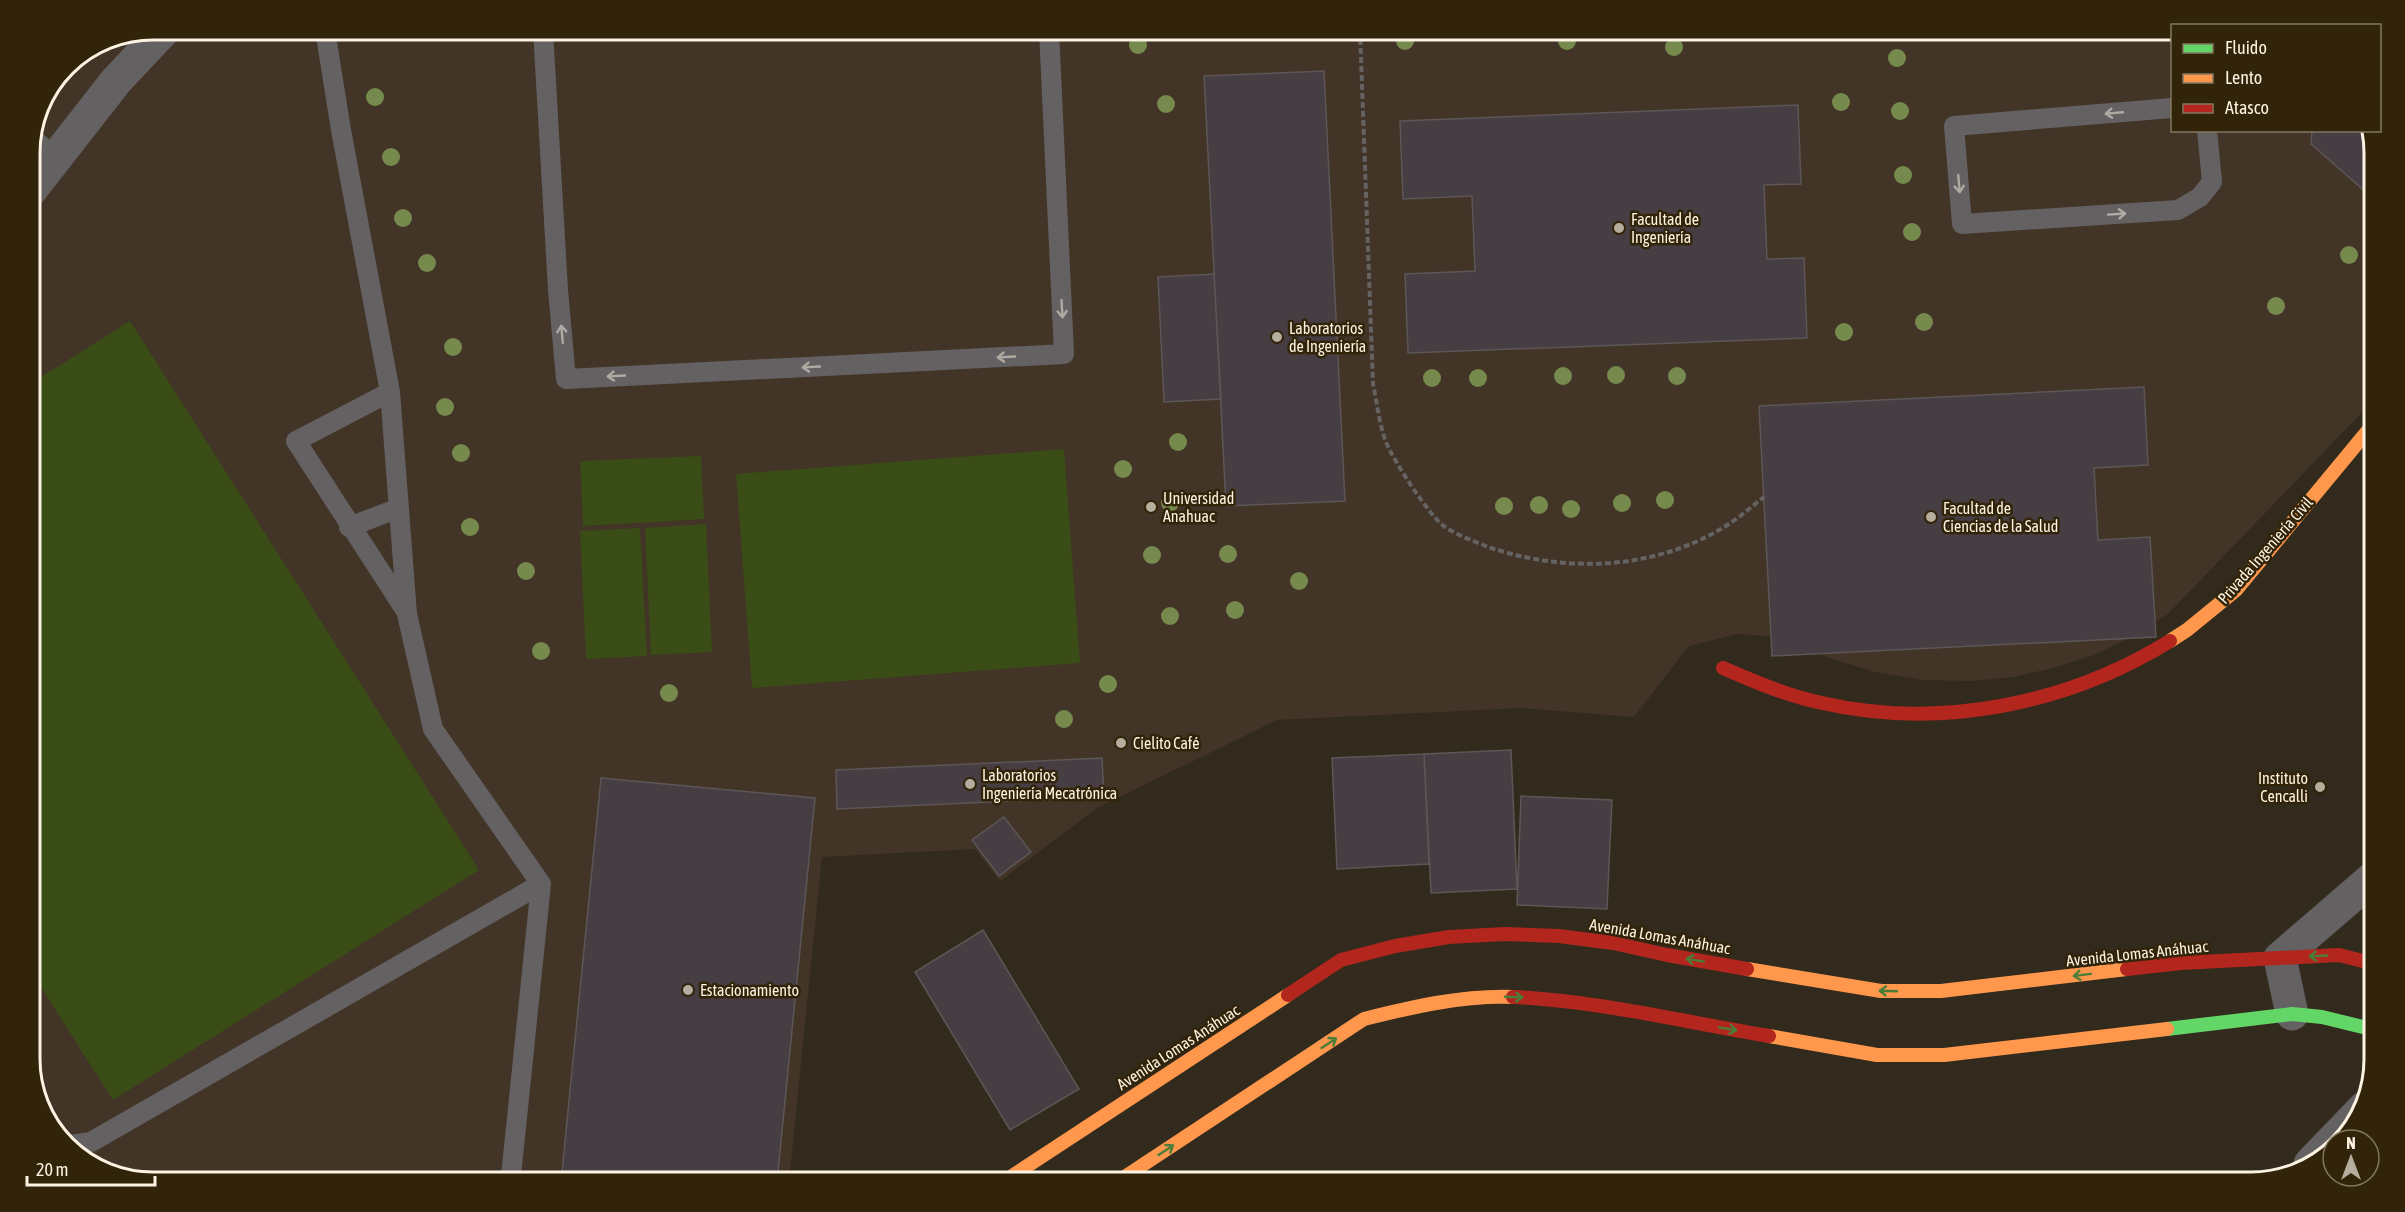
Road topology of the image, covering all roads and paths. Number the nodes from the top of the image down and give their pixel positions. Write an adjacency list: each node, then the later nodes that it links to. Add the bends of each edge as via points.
1 (154, 40): 8 (street)
2 (327, 40): 9 (lane)
3 (544, 40): 4 (lane, one-way to 3, via 1064,354 566,379)
4 (1049, 40)
5 (1360, 40): 11 (path, via 1373,384 1385,442 1413,489 1444,526 1512,555 1548,562 1621,562 1691,543 1725,527)
6 (2171, 108): 7 (lane, one-way to 7, via 1954,126 1962,224 2178,210 2200,197 2212,182)
7 (2207, 132)
8 (44, 148)
9 (390, 392): 12 (lane); 13 (lane, via 296,441)
10 (2364, 435): 15 (main road, Privada Ingeniería Civil, via 2231,595 2188,630 2090,682 2038,699 1984,710 1899,713 1824,704 1772,689)
11 (1764, 497)
12 (399, 508): 13 (lane); 14 (lane)
13 (349, 526): 14 (lane)
14 (407, 614): 16 (lane, via 433,729)
15 (1723, 668)
16 (541, 884): 22 (lane, via 91,1142); 23 (lane)
17 (2364, 885): 18 (street)
18 (2280, 958): 19 (main road, Avenida Lomas Anáhuac, one-way to 18, via 2339,955); 20 (street); 24 (main road, Avenida Lomas Anáhuac, one-way to 24, via 2181,963 1941,991 1881,991 1559,936 1449,937 1341,960)
19 (2364, 961)
20 (2292, 1014): 21 (main road); 25 (main road, one-way to 20, via 1364,1019 1456,1000 1506,997 1604,1005 1876,1055 1944,1055)
21 (2364, 1027)
22 (80, 1144)
23 (511, 1172)
24 (1018, 1172)
25 (1132, 1172)

